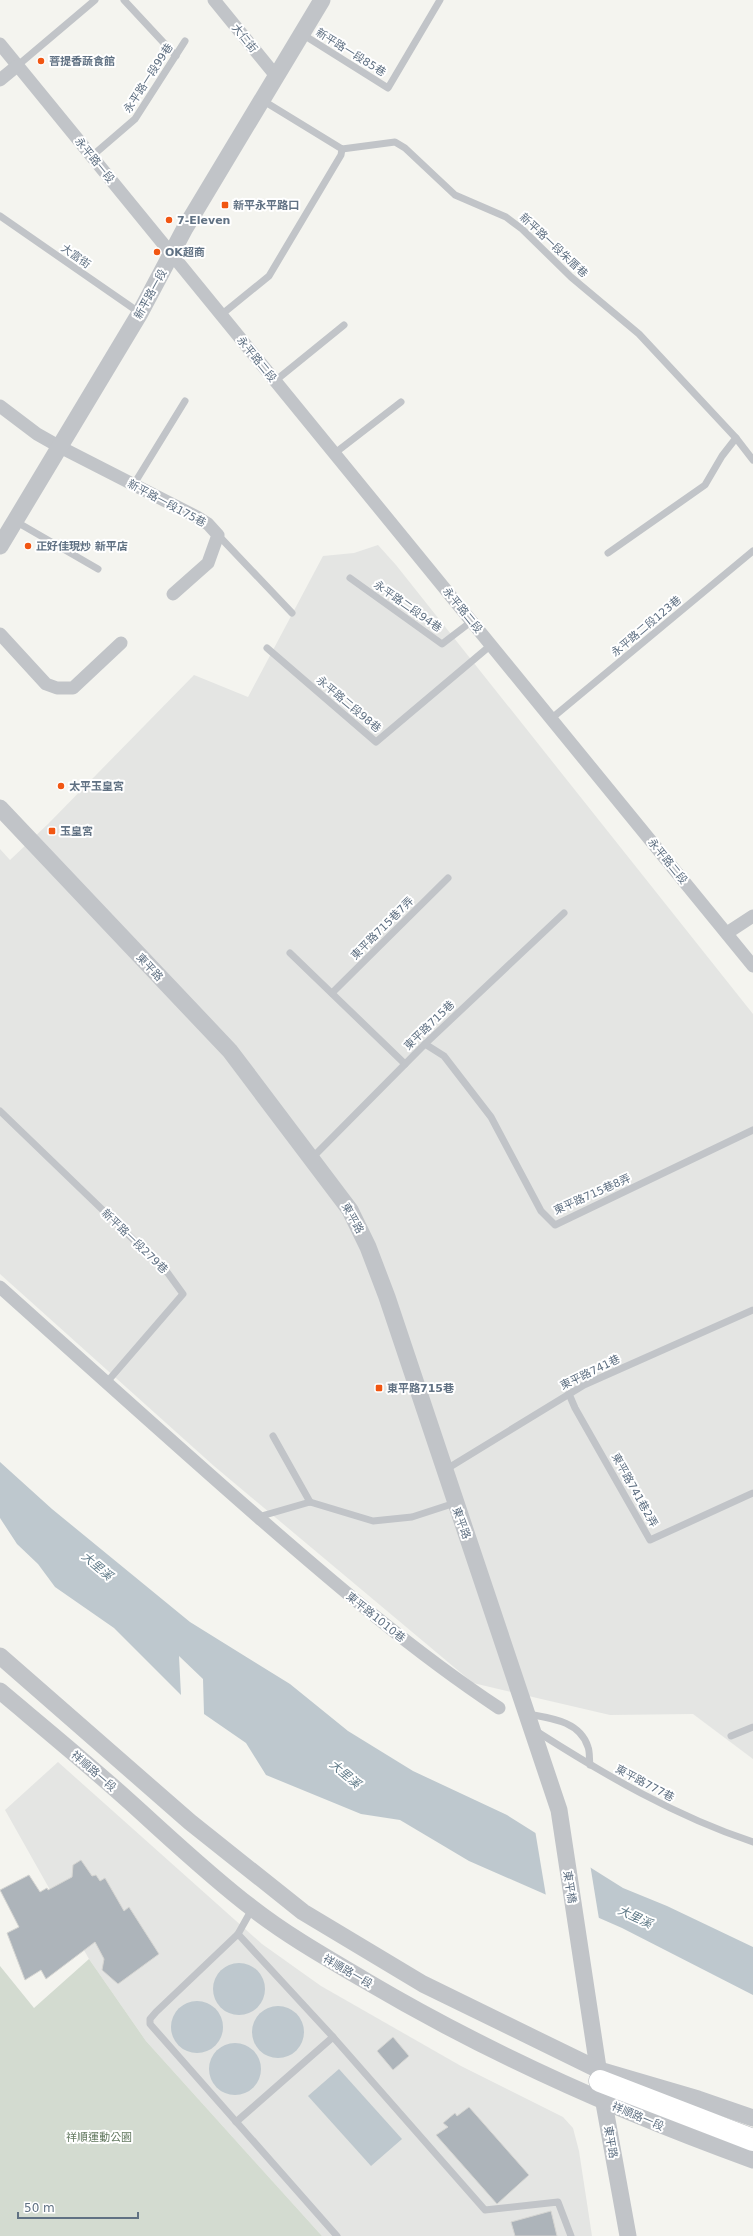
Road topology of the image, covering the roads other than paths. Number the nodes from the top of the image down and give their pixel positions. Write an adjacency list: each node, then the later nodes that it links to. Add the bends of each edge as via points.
1 (95, 0): 10 (lane)
2 (124, 0): 9 (lane)
3 (214, 0): 11 (street, 大仁街)
4 (322, 0): 6 (street, 新平路一段)
5 (440, 0): 6 (lane, 新平路一段85巷, via 388,88)
6 (302, 34): 11 (street, 新平路一段)
7 (185, 41): 9 (lane, 永平路一段99巷)
8 (0, 44): 10 (street, 永平路一段)
9 (176, 56): 15 (lane, 永平路一段99巷, via 136,119)
10 (17, 66): 12 (street); 15 (street, 永平路一段)
11 (276, 76): 13 (street, 新平路一段)
12 (0, 80)
13 (262, 100): 14 (lane); 17 (street, 新平路一段)
14 (342, 149): 19 (lane, via 341,155 269,276); 25 (lane, 新平路一段朱厝巷, via 395,142 405,148 455,195 506,216 571,277 639,334)
15 (92, 156): 17 (street, 永平路一段)
16 (0, 216): 18 (lane, 大富街)
17 (172, 254): 18 (street, 新平路一段); 19 (street, 永平路二段)
18 (140, 313): 26 (street, 新平路一段)
19 (221, 315): 21 (street, 永平路二段)
20 (344, 325): 21 (lane)
21 (275, 381): 27 (street, 永平路二段)
22 (185, 401): 29 (lane)
23 (401, 402): 27 (lane)
24 (0, 406): 26 (street, 新平路一段175巷, via 37,434)
25 (736, 438): 28 (lane, 新平路一段朱厝巷); 34 (lane, via 705,485)
26 (60, 447): 29 (street, 新平路一段175巷); 30 (street, 新平路一段)
27 (335, 453): 39 (street, 永平路二段)
28 (753, 460)
29 (134, 484): 31 (street, 新平路一段175巷, via 197,517)
30 (15, 521): 32 (street, 新平路一段); 35 (lane)
31 (218, 535): 37 (street, via 208,563); 38 (lane, 新平路一段175巷)
32 (0, 546)
33 (753, 551): 44 (lane, 永平路二段123巷)
34 (608, 553)
35 (98, 569)
36 (350, 578): 39 (lane, 永平路二段94巷, via 442,644)
37 (173, 594)
38 (292, 613)
39 (472, 621): 42 (street, 永平路二段)
40 (0, 634): 41 (street, via 46,684 57,688 73,688)
41 (121, 643)
42 (491, 645): 43 (lane, 永平路二段98巷, via 376,742); 44 (street, 永平路二段)
43 (267, 648)
44 (552, 718): 49 (street, 永平路二段)
45 (0, 808): 57 (street, 東平路, via 230,1051)
46 (448, 878): 52 (lane, 東平路715巷7弄)
47 (564, 913): 53 (lane, 東平路715巷)
48 (753, 916): 49 (street)
49 (727, 933): 51 (street, 永平路二段)
50 (290, 953): 52 (lane)
51 (753, 966)
52 (332, 993): 54 (lane)
53 (425, 1044): 54 (lane, 東平路715巷); 56 (lane, 東平路715巷8弄, via 444,1056 491,1117 541,1211 555,1225)
54 (404, 1064): 57 (lane, 東平路715巷)
55 (0, 1111): 60 (lane, 新平路一段279巷, via 167,1272 183,1294)
56 (753, 1130)
57 (312, 1158): 63 (street, 東平路, via 350,1210 368,1247)
58 (0, 1287): 60 (street)
59 (753, 1310): 61 (lane, 東平路741巷)
60 (107, 1382): 67 (street, 東平路1010巷)
61 (569, 1394): 63 (lane, 東平路741巷); 64 (lane, 東平路741巷2弄, via 650,1540)
62 (273, 1436): 65 (lane)
63 (445, 1470): 66 (street, 東平路)
64 (753, 1493)
65 (310, 1502): 66 (lane, via 373,1521 412,1517); 67 (lane)
66 (455, 1503): 71 (street, 東平路)
67 (258, 1517): 70 (street, 東平路1010巷, via 386,1627)
68 (0, 1656): 80 (street, 祥順路一段, via 190,1822 303,1912 423,1984)
69 (0, 1691): 76 (street, 祥順路一段)
70 (499, 1708)
71 (530, 1722): 74 (lane, 東平路777巷); 74 (lane, via 557,1719 569,1724 588,1746); 79 (street, 東平橋, via 559,1810)
72 (753, 1727): 73 (lane)
73 (731, 1736)
74 (590, 1765): 75 (lane, 東平路777巷, via 660,1804 703,1824)
75 (753, 1842)
76 (252, 1908): 77 (lane); 80 (street, 祥順路一段, via 320,1954 416,2010)
77 (238, 1934): 78 (lane); 82 (lane, via 150,2019 150,2024)
78 (333, 2037): 82 (lane); 86 (lane, via 485,2210 558,2202)
79 (595, 2048): 80 (street, 東平路)
80 (601, 2084): 81 (street, 祥順路一段, via 698,2099); 83 (highway); 84 (street, 祥順路一段, via 683,2135); 87 (street, 東平路)
81 (753, 2118)
82 (236, 2122): 85 (lane)
83 (753, 2140)
84 (753, 2160)
85 (337, 2236)
86 (571, 2236)
87 (628, 2236)

